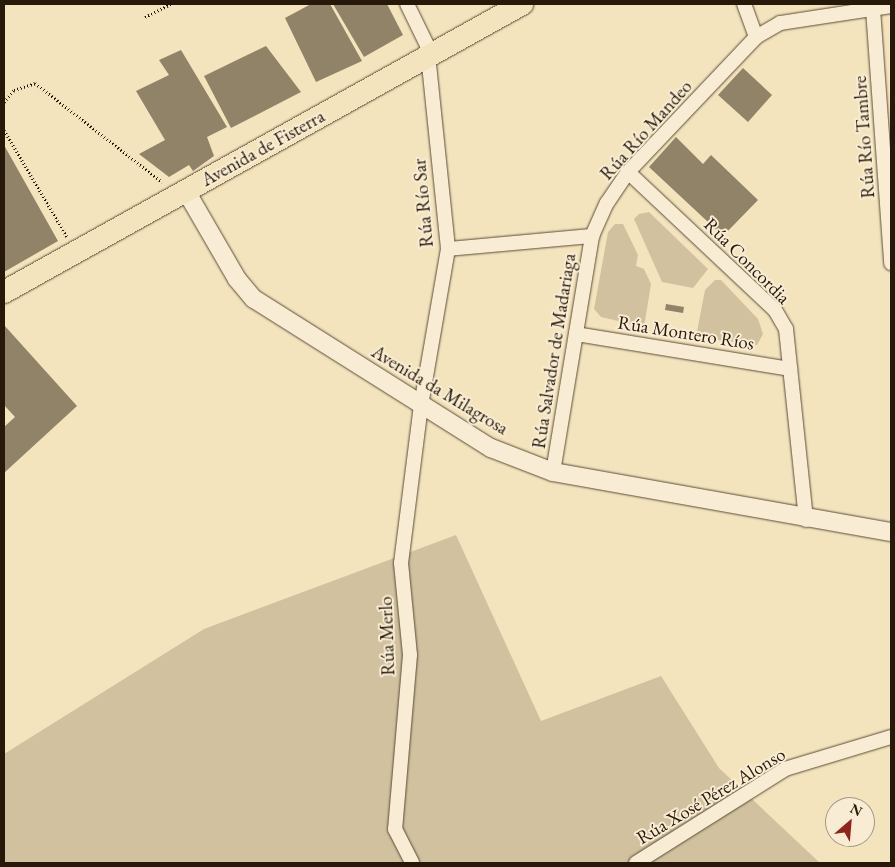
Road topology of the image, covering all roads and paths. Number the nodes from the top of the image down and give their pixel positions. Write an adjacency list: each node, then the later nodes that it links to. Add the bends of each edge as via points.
1 (171, 4): 7 (path)
2 (407, 4): 9 (street, Rúa Río Sar, via 425,36)
3 (522, 4): 9 (main road, Avenida de Fisterra)
4 (744, 4): 8 (street)
5 (891, 6): 6 (street, Rúa Río Mandeo)
6 (873, 9): 8 (street, Rúa Río Mandeo, via 780,23); 14 (street, Rúa Río Tambre)
7 (145, 17)
8 (756, 38): 12 (street, Rúa Río Mandeo)
9 (428, 56): 13 (main road, Avenida de Fisterra); 16 (street, Rúa Río Sar)
10 (4, 102): 13 (path, via 14,90 35,83 164,184)
11 (4, 130): 17 (path)
12 (628, 172): 15 (street, Rúa Río Mandeo, via 606,203); 21 (street, Rúa Concordia, via 775,310 786,329)
13 (186, 191): 17 (main road, Avenida de Fisterra); 22 (street, Avenida da Milagrosa, via 236,279 254,299)
14 (889, 195): 18 (street, Rúa Río Tambre)
15 (592, 236): 16 (street); 20 (street, Rúa Salvador de Madariaga)
16 (448, 249): 22 (street, Rúa Río Sar)
17 (76, 252): 19 (main road, Avenida de Fisterra)
18 (891, 263)
19 (4, 292)
20 (576, 334): 21 (street, Rúa Montero Ríos); 23 (street, Rúa Salvador de Madariaga)
21 (790, 370): 24 (street, Rúa Concordia)
22 (421, 404): 23 (street, Avenida da Milagrosa, via 491,448); 27 (street, Rúa Merlo, via 402,563 410,655 395,829)
23 (553, 472): 24 (street, Avenida da Milagrosa)
24 (806, 520): 25 (street, Avenida da Milagrosa)
25 (891, 532)
26 (891, 737): 28 (street, Rúa Xosé Pérez Alonso, via 785,769)
27 (412, 863)
28 (636, 863)

